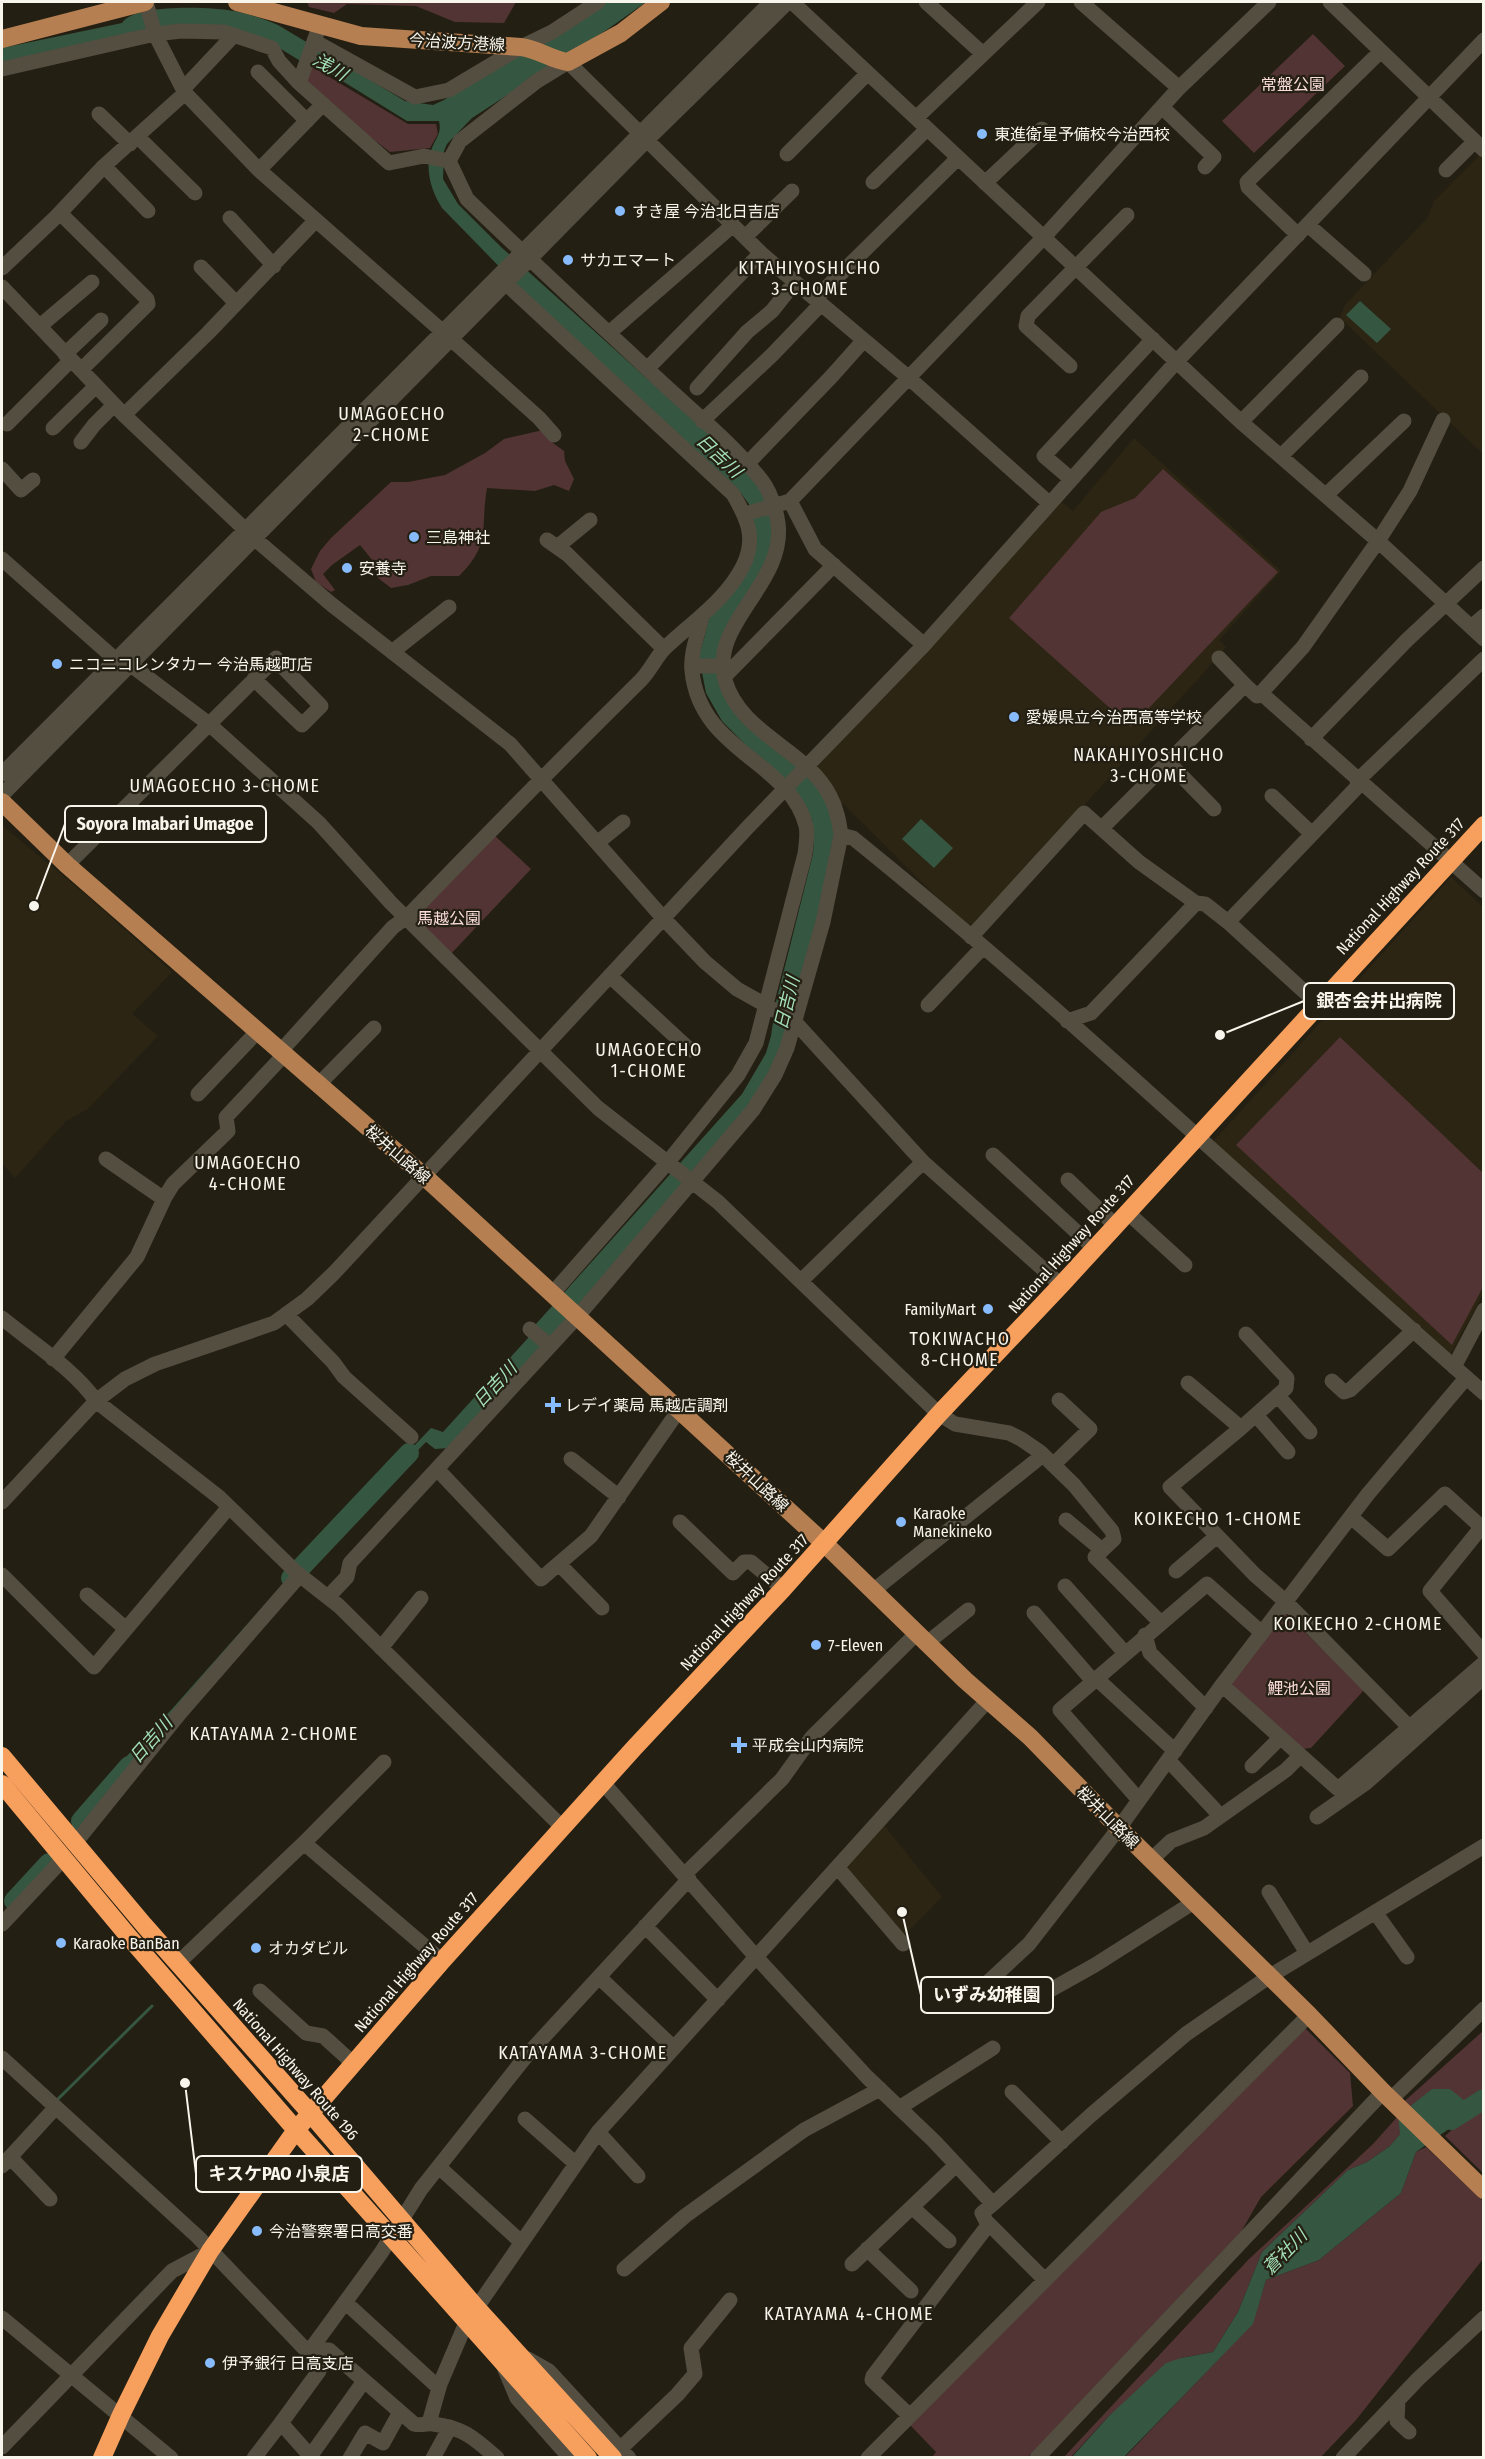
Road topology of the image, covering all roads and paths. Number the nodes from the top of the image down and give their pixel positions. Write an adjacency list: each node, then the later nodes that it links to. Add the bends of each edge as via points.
1 (237, 2): 12 (main road, 今治波方港線)
2 (598, 2): 17 (street)
3 (661, 2): 20 (main road, via 621,33)
4 (771, 2): 34 (street)
5 (790, 2): 23 (street); 34 (street)
6 (926, 2): 19 (street)
7 (1038, 2): 19 (street)
8 (1081, 2): 25 (street)
9 (1269, 2): 25 (street)
10 (1330, 2): 18 (street)
11 (147, 5): 13 (street); 15 (main road)
12 (317, 33): 17 (main road, 今治波方港線); 17 (street, via 415,97 448,90); 24 (street)
13 (155, 34): 14 (street); 21 (street); 26 (street)
14 (234, 35): 24 (street, via 272,48); 26 (street)
15 (2, 39)
16 (1484, 40): 27 (street)
17 (526, 47): 20 (main road, 今治波方港線)
18 (1381, 51): 27 (street); 54 (street, via 1247,182 1248,187)
19 (983, 54): 32 (street)
20 (564, 61): 34 (street); 39 (street, via 460,141)
21 (2, 69)
22 (258, 72): 31 (street)
23 (868, 73): 32 (street); 37 (street)
24 (299, 83): 28 (street)
25 (1179, 88): 29 (street)
26 (184, 91): 35 (street); 42 (street)
27 (1430, 98): 36 (street); 54 (street)
28 (323, 104): 31 (street); 39 (street, via 389,163 424,156)
29 (1162, 107): 41 (street, via 1214,157); 56 (street)
30 (99, 114): 35 (street)
31 (307, 121): 42 (street)
32 (922, 123): 38 (street); 44 (street)
33 (1042, 129): 45 (street)
34 (644, 136): 53 (street); 58 (street)
35 (134, 141): 40 (street); 47 (street)
36 (1479, 145): 43 (street)
37 (787, 154)
38 (958, 158): 45 (street); 68 (street)
39 (449, 161): 58 (street, via 463,193)
40 (104, 166): 48 (street); 49 (street)
41 (1205, 168)
42 (259, 170): 52 (street)
43 (1446, 170)
44 (873, 182)
45 (985, 183): 56 (street)
46 (792, 191): 55 (street)
47 (195, 193)
48 (148, 211)
49 (60, 213): 62 (street); 77 (street, via 148,304)
50 (1127, 214): 61 (street)
51 (230, 218): 59 (street)
52 (316, 220): 59 (street); 74 (street)
53 (733, 225): 55 (street); 73 (street)
54 (1303, 230): 63 (street); 78 (street)
55 (745, 237): 57 (street)
56 (1044, 237): 61 (street); 82 (street)
57 (761, 253): 66 (street); 80 (street)
58 (525, 256): 64 (street); 73 (street)
59 (274, 266): 69 (street)
60 (201, 267): 69 (street)
61 (1076, 267): 75 (street); 79 (street, via 1028,316 1026,326)
62 (2, 268)
63 (1365, 274)
64 (502, 280): 74 (street); 103 (street, via 732,494)
65 (92, 282): 72 (street)
66 (795, 282): 68 (street); 84 (street)
67 (2, 287): 72 (street)
68 (818, 301): 76 (street); 87 (street, via 772,355)
69 (236, 303): 85 (street)
70 (101, 320): 77 (street)
71 (1337, 325): 89 (street)
72 (40, 326): 77 (street)
73 (609, 333): 80 (street)
74 (447, 336): 92 (street); 105 (street)
75 (1153, 339): 78 (street); 97 (street, via 1044,456)
76 (864, 340): 82 (street); 95 (street)
77 (72, 361): 83 (street); 90 (street)
78 (1177, 361): 89 (street); 97 (street)
79 (1070, 366)
80 (647, 369): 87 (street)
81 (1361, 377): 94 (street)
82 (909, 378): 100 (street); 101 (street)
83 (96, 386): 85 (street); 91 (street)
84 (697, 388)
85 (119, 410): 93 (street, via 94,425); 105 (street)
86 (1443, 420): 106 (street, via 1410,491)
87 (702, 421): 95 (street)
88 (1404, 421): 99 (street)
89 (1241, 422): 94 (street)
90 (8, 424)
91 (53, 428)
92 (554, 435)
93 (81, 442)
94 (1281, 456): 99 (street)
95 (747, 464): 102 (street, via 765,485)
96 (2, 469): 98 (street, via 21,490)
97 (1071, 479): 101 (street)
98 (33, 480)
99 (1326, 495): 106 (street)
100 (790, 501): 102 (street); 108 (street, via 815,549)
101 (1049, 504): 116 (street)
102 (773, 505): 103 (street); 123 (street, via 778,545 772,565 728,638)
103 (745, 514): 113 (street, via 752,541 743,566)
104 (590, 520): 117 (street, via 552,544)
105 (249, 534): 118 (street); 121 (street)
106 (1378, 541): 110 (street); 126 (street, via 1303,647)
107 (2, 560): 121 (street)
108 (834, 565): 116 (street); 123 (street)
109 (1484, 568): 110 (street)
110 (1448, 604): 114 (street); 128 (street, via 1407,640)
111 (449, 607): 118 (street)
112 (1484, 616): 114 (street)
113 (702, 617): 117 (street); 122 (street)
114 (1472, 627): 115 (street)
115 (1484, 639)
116 (924, 645): 130 (street)
117 (664, 649): 132 (street, via 642,679)
118 (392, 652): 132 (street, via 510,744)
119 (1219, 658): 125 (street)
120 (1484, 658): 133 (street)
121 (121, 660): 127 (street); 131 (street); 135 (street)
122 (692, 666): 123 (street); 134 (street, via 697,696 708,718 724,737)
123 (722, 669): 130 (street, via 732,697 743,712)
124 (255, 679): 124 (street, via 276,658 321,706 302,724); 127 (street)
125 (1245, 686): 126 (street, via 1257,696); 129 (street)
126 (1261, 693): 128 (street)
127 (209, 724): 146 (street); 149 (street, via 319,823)
128 (1311, 739): 133 (street)
129 (1168, 762): 138 (street); 141 (street)
130 (805, 767): 134 (street); 143 (street, via 830,795)
131 (2, 774)
132 (541, 778): 144 (street); 149 (street)
133 (1359, 782): 142 (street); 145 (street)
134 (786, 789): 150 (street); 156 (street, via 801,811 807,829 805,854)
135 (2, 795)
136 (1272, 796): 142 (street)
137 (2, 802): 146 (main road, 桜井山路線)
138 (1214, 809)
139 (623, 822): 144 (street)
140 (1484, 825): 145 (highway, National Highway Route 317)
141 (1102, 828): 148 (street, via 1138,862); 152 (street, via 1084,813)
142 (1312, 834): 151 (street)
143 (841, 835): 152 (street, via 853,838); 158 (street, via 823,922)
144 (597, 843): 150 (street)
145 (1449, 862): 147 (street); 154 (highway, National Highway Route 317)
146 (67, 865): 160 (main road, 桜井山路線)
147 (1484, 891)
148 (1196, 903): 151 (street, via 1205,904); 157 (street, via 1090,1013)
149 (407, 917): 162 (street); 163 (street, via 364,958)
150 (664, 919): 153 (street); 156 (street, via 705,962)
151 (1228, 922): 154 (street)
152 (977, 942): 155 (street); 157 (street)
153 (611, 977): 161 (street); 162 (street)
154 (1318, 1004): 166 (highway, National Highway Route 317)
155 (928, 1005)
156 (765, 1006): 158 (street); 169 (street, via 756,1043 738,1075)
157 (1067, 1020): 166 (street)
158 (793, 1021): 170 (street); 172 (street, via 775,1075 753,1110)
159 (374, 1028): 164 (street)
160 (257, 1032): 163 (main road, 桜井山路線); 165 (street)
161 (690, 1050)
162 (542, 1052): 169 (street, via 598,1108); 171 (street)
163 (282, 1054): 164 (main road, 桜井山路線); 174 (street, via 226,1117 228,1131)
164 (318, 1085): 171 (main road, 桜井山路線)
165 (198, 1094)
166 (1197, 1134): 175 (highway, National Highway Route 317); 186 (street)
167 (993, 1155): 176 (street)
168 (105, 1159): 174 (street)
169 (668, 1162): 172 (street); 180 (street)
170 (923, 1162): 178 (street); 179 (street)
171 (425, 1177): 180 (main road, 桜井山路線); 182 (street, via 334,1273)
172 (692, 1180): 178 (street); 183 (street)
173 (1068, 1180): 175 (street)
174 (164, 1199): 189 (street, via 137,1257)
175 (1121, 1219): 176 (highway, National Highway Route 317); 177 (street)
176 (1094, 1248): 179 (highway, National Highway Route 317)
177 (1185, 1265)
178 (802, 1280): 199 (street)
179 (1061, 1285): 199 (highway, National Highway Route 317)
180 (552, 1294): 183 (main road, 桜井山路線)
181 (1484, 1310): 190 (street)
182 (286, 1314): 197 (street, via 274,1323 155,1364 125,1379); 203 (street, via 344,1377)
183 (577, 1316): 188 (street); 198 (main road, 桜井山路線)
184 (2, 1318): 189 (street)
185 (530, 1329): 188 (street)
186 (1414, 1330): 190 (street); 192 (street, via 1350,1390 1344,1392)
187 (1246, 1334): 195 (street, via 1287,1378 1286,1388)
188 (550, 1346): 207 (street)
189 (53, 1359): 197 (street)
190 (1454, 1367): 191 (street)
191 (1466, 1378): 194 (street); 211 (street)
192 (1332, 1381)
193 (1188, 1383): 201 (street)
194 (1484, 1393)
195 (1278, 1396): 200 (street); 202 (street)
196 (1059, 1400): 206 (street, via 1090,1429)
197 (96, 1401): 209 (street); 210 (street)
198 (679, 1410): 208 (street); 215 (main road, 桜井山路線)
199 (939, 1414): 206 (street, via 955,1424 1009,1433); 215 (highway, National Highway Route 317)
200 (1256, 1415): 201 (street); 204 (street)
201 (1241, 1428): 214 (street, via 1170,1487)
202 (1310, 1431)
203 (411, 1437)
204 (1288, 1452)
205 (571, 1459): 208 (street)
206 (1048, 1460): 216 (street, via 1112,1531 1114,1539); 223 (street)
207 (437, 1468): 217 (street, via 542,1579); 225 (street, via 350,1563 347,1577)
208 (619, 1497): 217 (street, via 591,1536)
209 (2, 1502)
210 (229, 1507): 219 (street); 232 (street)
211 (1351, 1516): 227 (street); 238 (street, via 1388,1549 1445,1494 1478,1524 1480,1529 1430,1591)
212 (1066, 1520): 216 (street)
213 (680, 1522): 222 (street, via 733,1574 744,1562 751,1563)
214 (1217, 1536): 218 (street); 227 (street)
215 (825, 1544): 222 (highway, National Highway Route 317); 223 (main road, 桜井山路線)
216 (1102, 1550): 231 (street, via 1095,1557)
217 (559, 1564): 228 (street)
218 (1176, 1571)
219 (297, 1572): 225 (street); 259 (street)
220 (2, 1575): 232 (street, via 94,1667)
221 (1065, 1587): 237 (street)
222 (783, 1589): 253 (highway, National Highway Route 317)
223 (874, 1590): 235 (main road, 桜井山路線)
224 (87, 1595): 232 (street)
225 (328, 1598): 236 (street)
226 (421, 1598): 236 (street)
227 (1286, 1602): 233 (street); 245 (street)
228 (602, 1608)
229 (968, 1610): 235 (street)
230 (1034, 1613): 241 (street)
231 (1160, 1622): 233 (street, via 1207,1584); 234 (street)
232 (126, 1629)
233 (1262, 1633): 242 (street)
234 (1145, 1635): 237 (street); 244 (street, via 1150,1653)
235 (922, 1638): 243 (main road, 桜井山路線); 265 (street, via 812,1737 782,1779)
236 (381, 1648): 257 (street)
237 (1125, 1653): 241 (street)
238 (1484, 1653)
239 (1484, 1664): 245 (street)
240 (1484, 1677): 245 (street)
241 (1095, 1679): 248 (street); 254 (street, via 1060,1710)
242 (1222, 1685): 244 (street); 246 (street)
243 (988, 1700): 258 (main road, 桜井山路線); 264 (street)
244 (1206, 1708): 248 (street)
245 (1414, 1732): 249 (street, via 1338,1789); 256 (street, via 1367,1782)
246 (1280, 1738): 249 (street); 251 (street)
247 (2, 1756): 259 (highway, National Highway Route 196)
248 (1171, 1756): 254 (street); 255 (street)
249 (1300, 1756): 263 (street, via 1204,1828 1171,1841)
250 (384, 1762): 260 (street)
251 (1252, 1766)
252 (2, 1784): 262 (highway)
253 (604, 1784): 257 (highway, National Highway Route 317); 265 (street)
254 (1139, 1800): 258 (street)
255 (1215, 1810)
256 (1317, 1817)
257 (562, 1827): 275 (highway, National Highway Route 317)
258 (1119, 1828): 263 (main road, 桜井山路線); 279 (street, via 1029,1944)
259 (75, 1843): 276 (highway, National Highway Route 196)
260 (304, 1843): 275 (street); 276 (street)
261 (1484, 1846): 268 (street)
262 (63, 1859): 269 (street); 296 (highway)
263 (1151, 1860): 267 (main road, 桜井山路線)
264 (838, 1868): 271 (street); 274 (street)
265 (687, 1876): 270 (street); 274 (street)
266 (1269, 1892): 272 (street)
267 (1194, 1902): 277 (main road, 桜井山路線); 281 (street)
268 (1375, 1911): 272 (street); 273 (street)
269 (2, 1924)
270 (645, 1926): 278 (street); 282 (street)
271 (903, 1944)
272 (1307, 1953): 277 (street)
273 (1407, 1957)
274 (757, 1958): 282 (street); 289 (street)
275 (442, 1961): 288 (highway, National Highway Route 317)
276 (177, 1964): 294 (highway, National Highway Route 196)
277 (1270, 1976): 284 (main road, 桜井山路線); 298 (street, via 1186,2034)
278 (599, 1977): 285 (street); 302 (street, via 528,2055)
279 (986, 1984)
280 (260, 1991): 288 (street, via 306,2033 323,2036)
281 (1045, 1993)
282 (718, 2000): 285 (street)
283 (1484, 2009): 291 (street)
284 (1309, 2015): 291 (main road, 桜井山路線); 317 (street)
285 (674, 2048): 297 (street)
286 (993, 2048): 293 (street)
287 (2, 2058): 292 (street)
288 (354, 2064): 294 (highway, National Highway Route 317)
289 (880, 2089): 293 (street); 316 (street, via 804,2130 685,2216)
290 (1012, 2092): 298 (street)
291 (1390, 2100): 304 (main road, 桜井山路線); 352 (street)
292 (56, 2107): 299 (street); 314 (street)
293 (899, 2108): 301 (street)
294 (311, 2115): 296 (highway, National Highway Route 317); 308 (highway, National Highway Route 196)
295 (525, 2119): 300 (street)
296 (296, 2130): 310 (highway); 314 (highway, National Highway Route 317)
297 (598, 2132): 300 (street); 303 (street)
298 (1062, 2142): 306 (street)
299 (6, 2162): 305 (street)
300 (576, 2164): 312 (street)
301 (956, 2164): 306 (street); 307 (street)
302 (439, 2167): 308 (street); 312 (street)
303 (638, 2175)
304 (1484, 2190)
305 (50, 2199)
306 (993, 2204): 309 (street, via 982,2213)
307 (912, 2207): 311 (street); 313 (street)
308 (402, 2219): 310 (street); 321 (highway, National Highway Route 196)
309 (989, 2224): 317 (street); 333 (street, via 873,2376 872,2380)
310 (391, 2235): 320 (street); 324 (highway)
311 (949, 2241)
312 (521, 2242): 321 (street)
313 (867, 2249): 315 (street); 318 (street)
314 (210, 2251): 325 (street, via 304,2348); 327 (street, via 172,2271); 332 (highway, National Highway Route 317, via 160,2336)
315 (852, 2264)
316 (624, 2269)
317 (1045, 2280): 333 (street)
318 (911, 2291)
319 (730, 2300): 340 (street, via 691,2348 695,2374)
320 (345, 2302): 325 (street); 329 (street)
321 (476, 2307): 324 (street); 340 (highway, National Highway Route 196, via 517,2353)
322 (2, 2318): 327 (street)
323 (1484, 2318): 330 (street)
324 (466, 2323): 326 (highway); 329 (street)
325 (311, 2349): 328 (street, via 328,2350); 334 (street, via 319,2371)
326 (504, 2366): 349 (street, via 517,2398); 350 (highway)
327 (72, 2374): 332 (street); 339 (street)
328 (364, 2381): 331 (street); 344 (street)
329 (439, 2388): 335 (street)
330 (1398, 2400): 337 (street, via 1397,2421); 353 (street)
331 (400, 2412): 335 (street, via 414,2424); 338 (street)
332 (121, 2415): 341 (highway, National Highway Route 317); 342 (street)
333 (910, 2416): 351 (street)
334 (281, 2423): 343 (street); 344 (street)
335 (429, 2423): 336 (street)
336 (450, 2427): 347 (street); 348 (street, via 467,2432)
337 (1409, 2432)
338 (383, 2443): 345 (street, via 365,2433); 346 (street)
339 (2, 2447)
340 (621, 2454)
341 (102, 2457)
342 (171, 2457)
343 (254, 2457)
344 (310, 2457)
345 (350, 2457)
346 (375, 2457)
347 (433, 2457)
348 (497, 2457)
349 (570, 2457)
350 (588, 2457)
351 (868, 2457)
352 (1037, 2457)
353 (1343, 2457)

